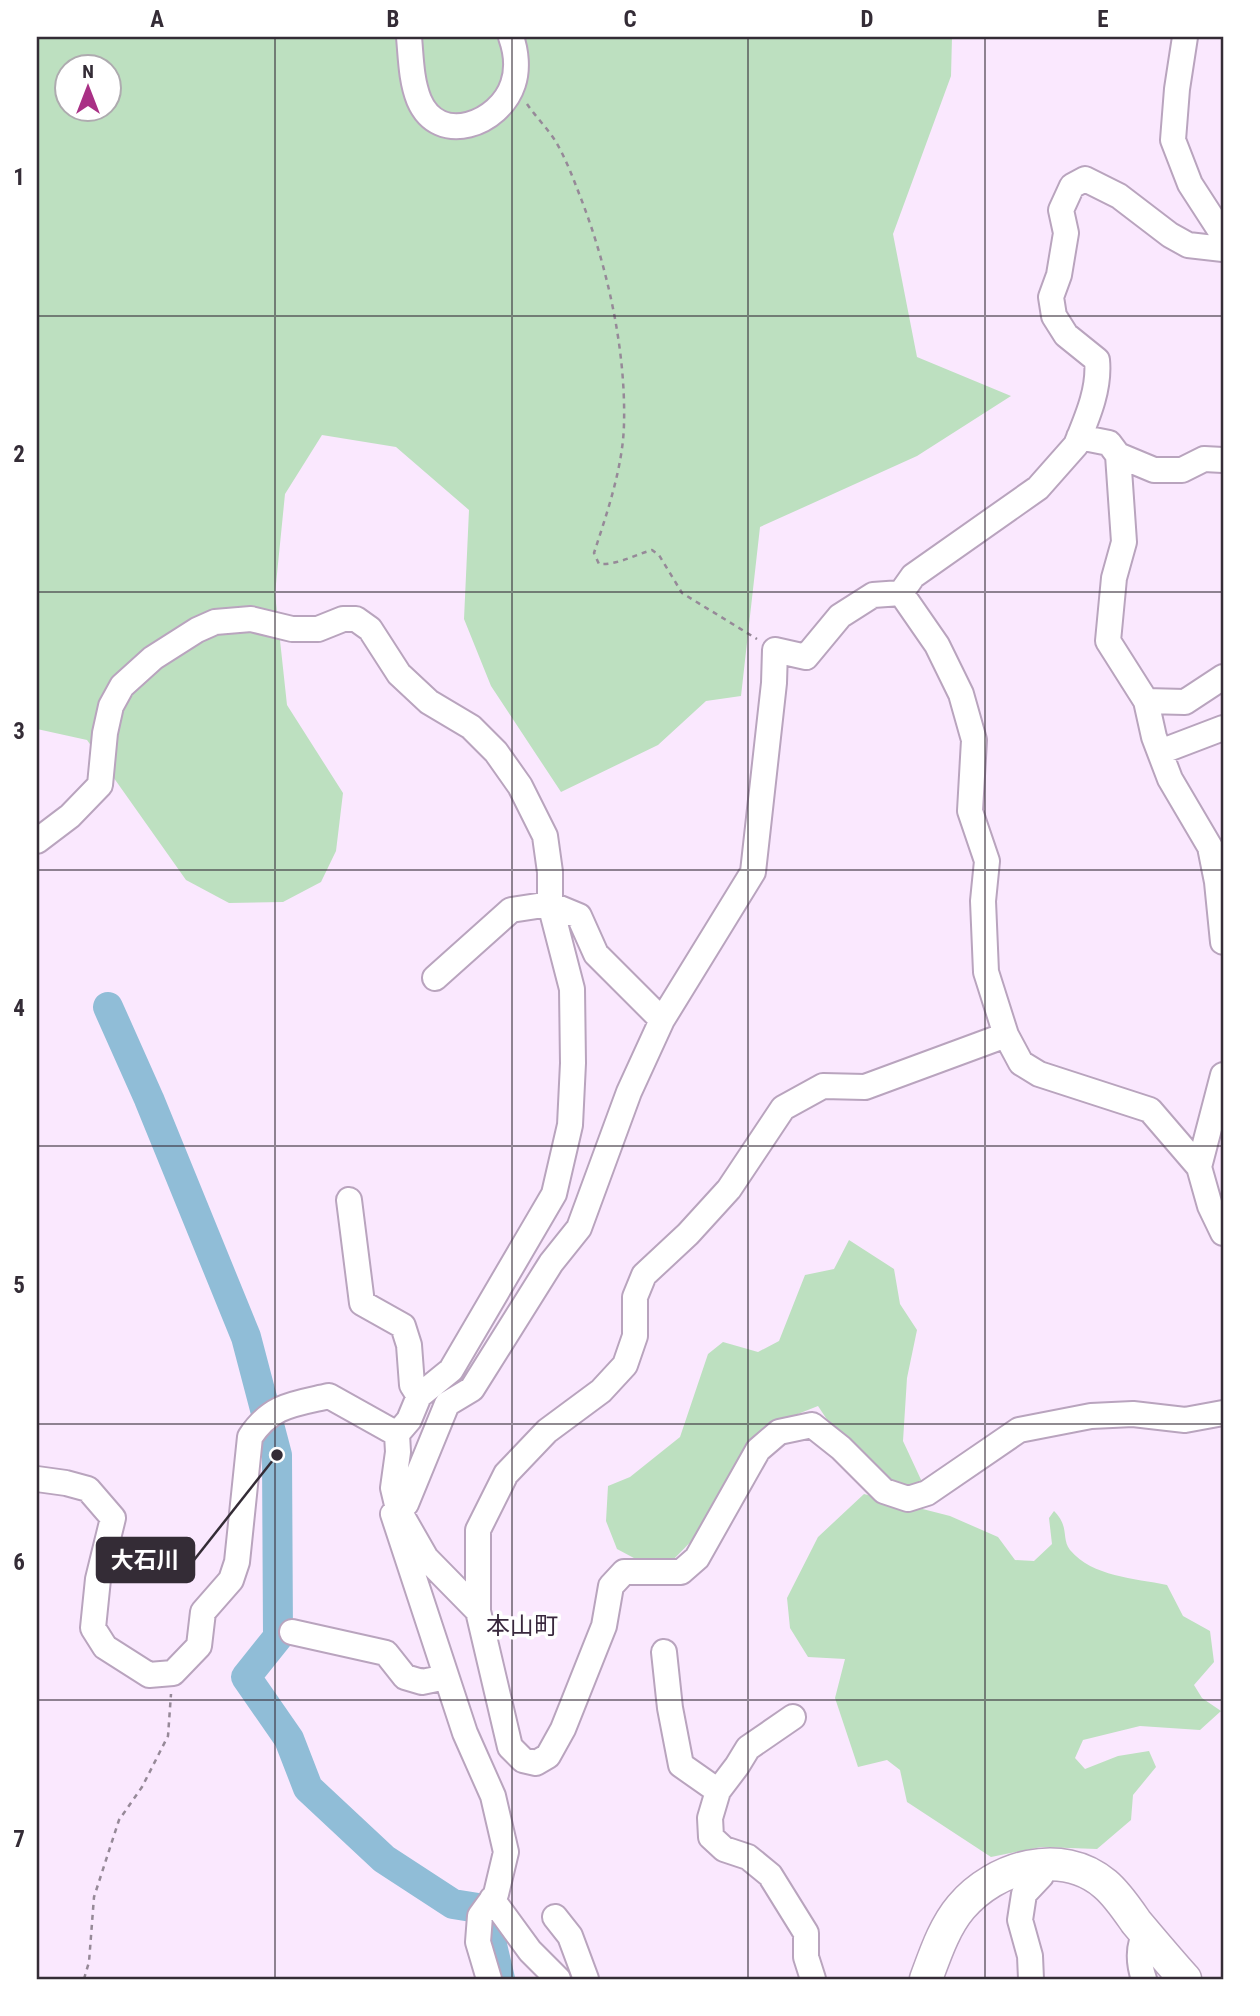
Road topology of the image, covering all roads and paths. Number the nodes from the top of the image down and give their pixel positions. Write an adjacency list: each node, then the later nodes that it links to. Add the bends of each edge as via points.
1 (409, 37): 4 (street, via 412,76 420,102 443,124 466,127 486,118)
2 (511, 37): 4 (street, via 516,60)
3 (1185, 37): 5 (street, via 1172,140 1190,184)
4 (513, 85): 11 (path, via 556,141 570,169 610,291 620,349 624,424 620,461 593,553 598,564 613,565 652,550 682,593)
5 (1223, 235)
6 (1223, 249): 7 (street, via 1188,245 1119,196 1085,179 1072,186 1061,211 1066,233 1051,297 1054,316 1066,335 1097,360 1099,374)
7 (1079, 437): 8 (street, via 1109,443); 10 (street, via 1038,488 913,576)
8 (1118, 455): 9 (street, via 1154,470 1182,470 1203,459); 13 (street, via 1124,542 1114,578 1108,640)
9 (1223, 460)
10 (901, 593): 11 (street, via 873,595 840,616 806,657); 21 (street, via 937,646 961,694 974,740 970,811 987,861 983,901 986,972)
11 (775, 650): 20 (street, via 753,872)
12 (1223, 677): 13 (street, via 1185,702)
13 (1146, 701): 15 (street)
14 (1223, 728): 15 (street)
15 (1160, 752): 18 (street, via 1170,779 1210,847)
16 (37, 841): 17 (street, via 100,785 111,706 122,686 153,658 215,622 251,619 292,629 318,629 356,619 370,629 399,674 429,702 471,727 520,786 545,836)
17 (550, 904): 19 (street, via 511,909); 20 (street, via 579,916 596,954); 26 (street, via 572,989 570,1125 554,1194 451,1370)
18 (1223, 942)
19 (435, 978)
20 (662, 1020): 30 (street, via 629,1092 579,1228 551,1263 472,1389 447,1404 406,1504)
21 (1006, 1035): 23 (street, via 1021,1063 1039,1074 1150,1110); 31 (street, via 865,1087 823,1086 783,1108 729,1189 644,1275 635,1297 635,1336 625,1365 601,1391 547,1431 506,1474 478,1530)
22 (1223, 1075): 23 (street)
23 (1199, 1167): 25 (street)
24 (349, 1200): 26 (street, via 362,1303 403,1326 412,1385)
25 (1223, 1233)
26 (419, 1396): 28 (street, via 410,1420)
27 (1223, 1413): 31 (street, via 1185,1420 1133,1414 1091,1416 1019,1430 927,1493 908,1499 884,1491 812,1425 779,1432 758,1450 697,1558 681,1572 624,1572 611,1586 604,1626 563,1729 548,1756 536,1763 523,1760 510,1747)
28 (397, 1434): 30 (street, via 393,1488); 34 (street, via 329,1396 282,1406 260,1422 250,1437 237,1562 231,1580 203,1612 199,1646)
29 (37, 1479): 34 (street, via 88,1489 113,1518 98,1579 93,1628 105,1647 149,1675)
30 (398, 1509): 31 (street, via 426,1558); 35 (street, via 393,1514)
31 (478, 1611)
32 (292, 1632): 35 (street, via 386,1653 405,1677 422,1682)
33 (664, 1653): 37 (street, via 681,1765)
34 (173, 1674): 42 (path, via 168,1736 142,1787 119,1819 94,1897)
35 (446, 1677): 39 (street, via 493,1796 506,1852)
36 (793, 1717): 37 (street, via 748,1748)
37 (718, 1791): 46 (street, via 710,1818 711,1837 770,1875 806,1933 806,1957)
38 (1046, 1864): 41 (main road, via 1080,1871 1105,1884); 47 (main road, via 1010,1871 988,1882 960,1907); 48 (street, via 1024,1894 1020,1920)
39 (492, 1899): 43 (street, via 480,1916 478,1942); 44 (street, via 530,1951)
40 (555, 1917): 45 (street, via 570,1936)
41 (1146, 1934): 49 (street, via 1140,1942); 50 (main road)
42 (84, 1979)
43 (489, 1979)
44 (558, 1979)
45 (586, 1979)
46 (813, 1979)
47 (926, 1979)
48 (1031, 1979)
49 (1144, 1979)
50 (1185, 1979)

